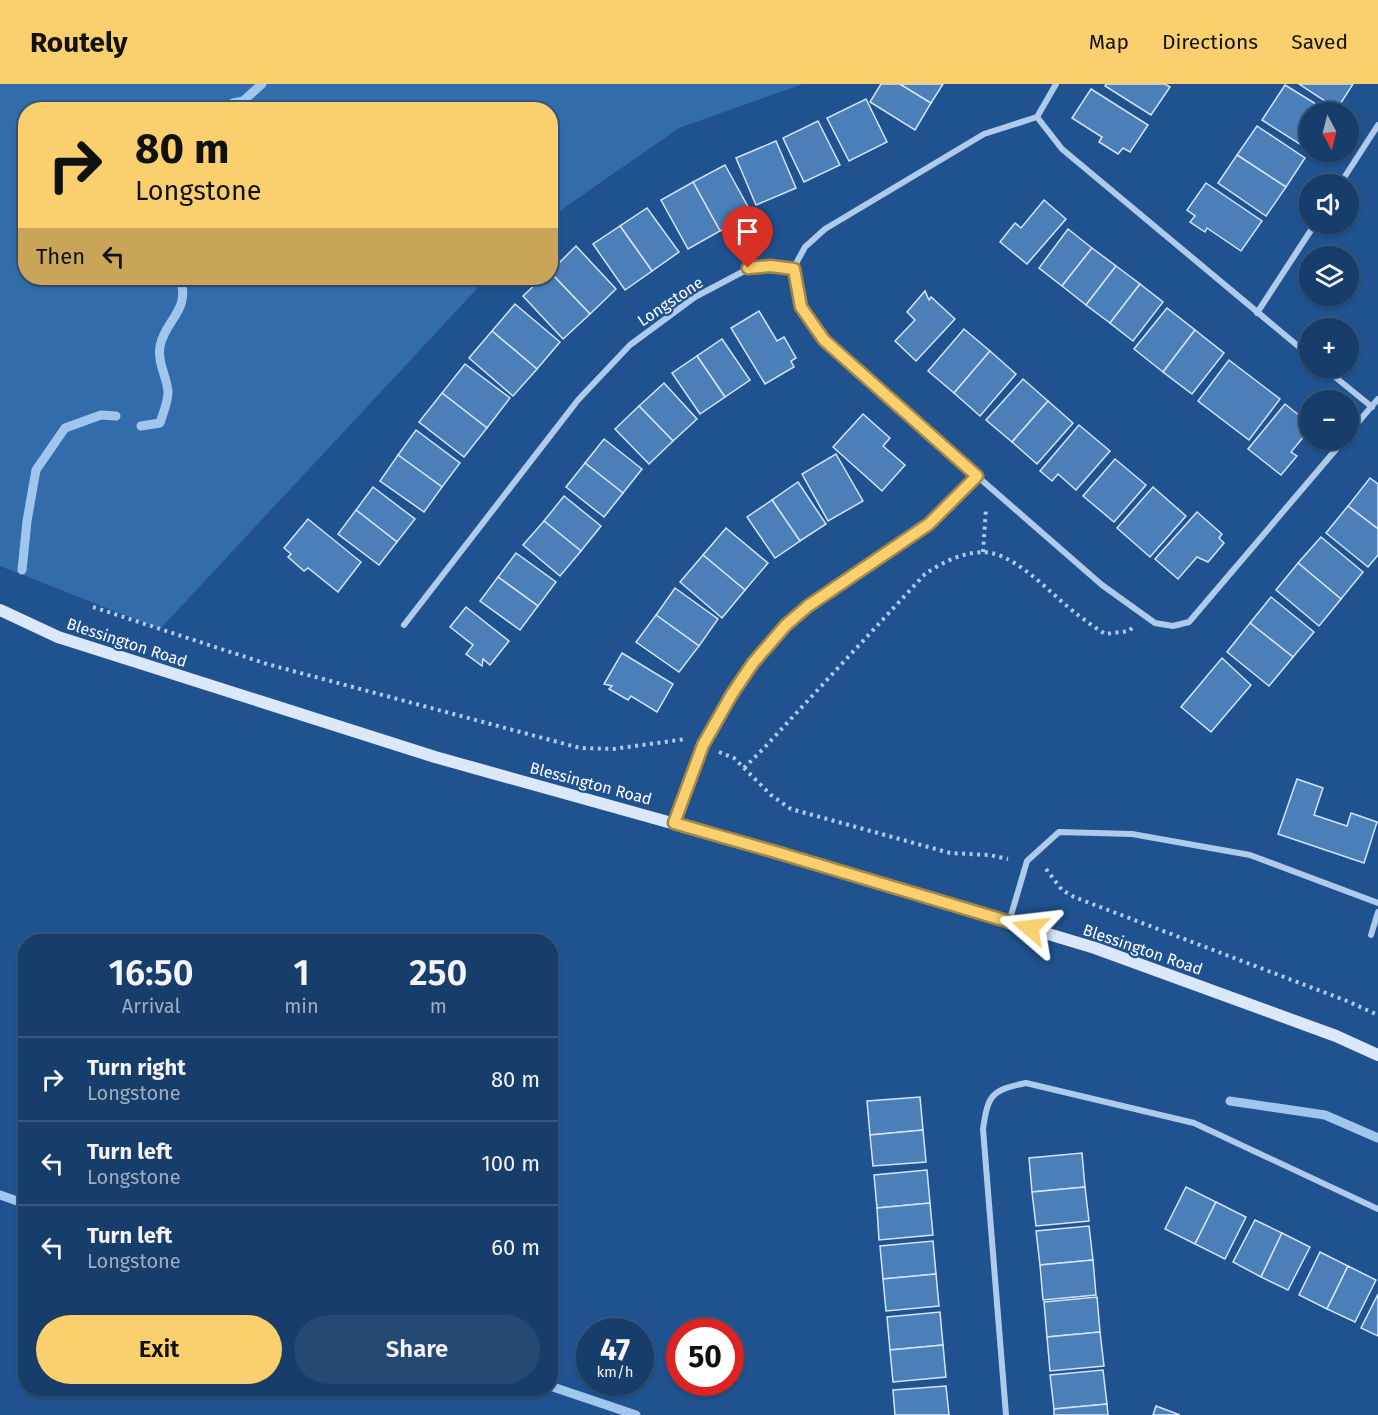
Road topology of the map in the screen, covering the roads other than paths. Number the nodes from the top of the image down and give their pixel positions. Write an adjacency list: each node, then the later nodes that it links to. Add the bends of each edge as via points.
1 (1056, 84): 2 (street)
2 (1037, 117): 6 (street, via 984,134 825,229 805,247); 7 (street, via 1062,149)
3 (1378, 125): 4 (street)
4 (1346, 174)
5 (1308, 234): 7 (street)
6 (794, 269): 14 (street, via 801,307 824,340); 16 (street, Longstone, via 748,268 695,297 630,345 578,400)
7 (1257, 313): 8 (street)
8 (1299, 347)
9 (1336, 378): 11 (street)
10 (1378, 399): 11 (street)
11 (1372, 407): 12 (street)
12 (1359, 422)
13 (1335, 450): 14 (street, via 1189,622 1173,626 1155,623 1102,585)
14 (977, 476): 17 (street, via 929,524 786,625 753,663 703,745)
15 (0, 610): 17 (main road, Blessington Road, via 58,637 400,746)
16 (404, 625)
17 (674, 823): 20 (main road, Blessington Road)
18 (1378, 903): 20 (street, via 1250,855 1132,834 1059,832 1027,861)
19 (1378, 912): 21 (street)
20 (1009, 922): 22 (main road, Blessington Road, via 1095,948)
21 (1371, 935)
22 (1378, 1055)
23 (1378, 1209): 24 (street, via 1194,1123 1026,1083 1002,1088 987,1104 983,1129)
24 (1006, 1415)

